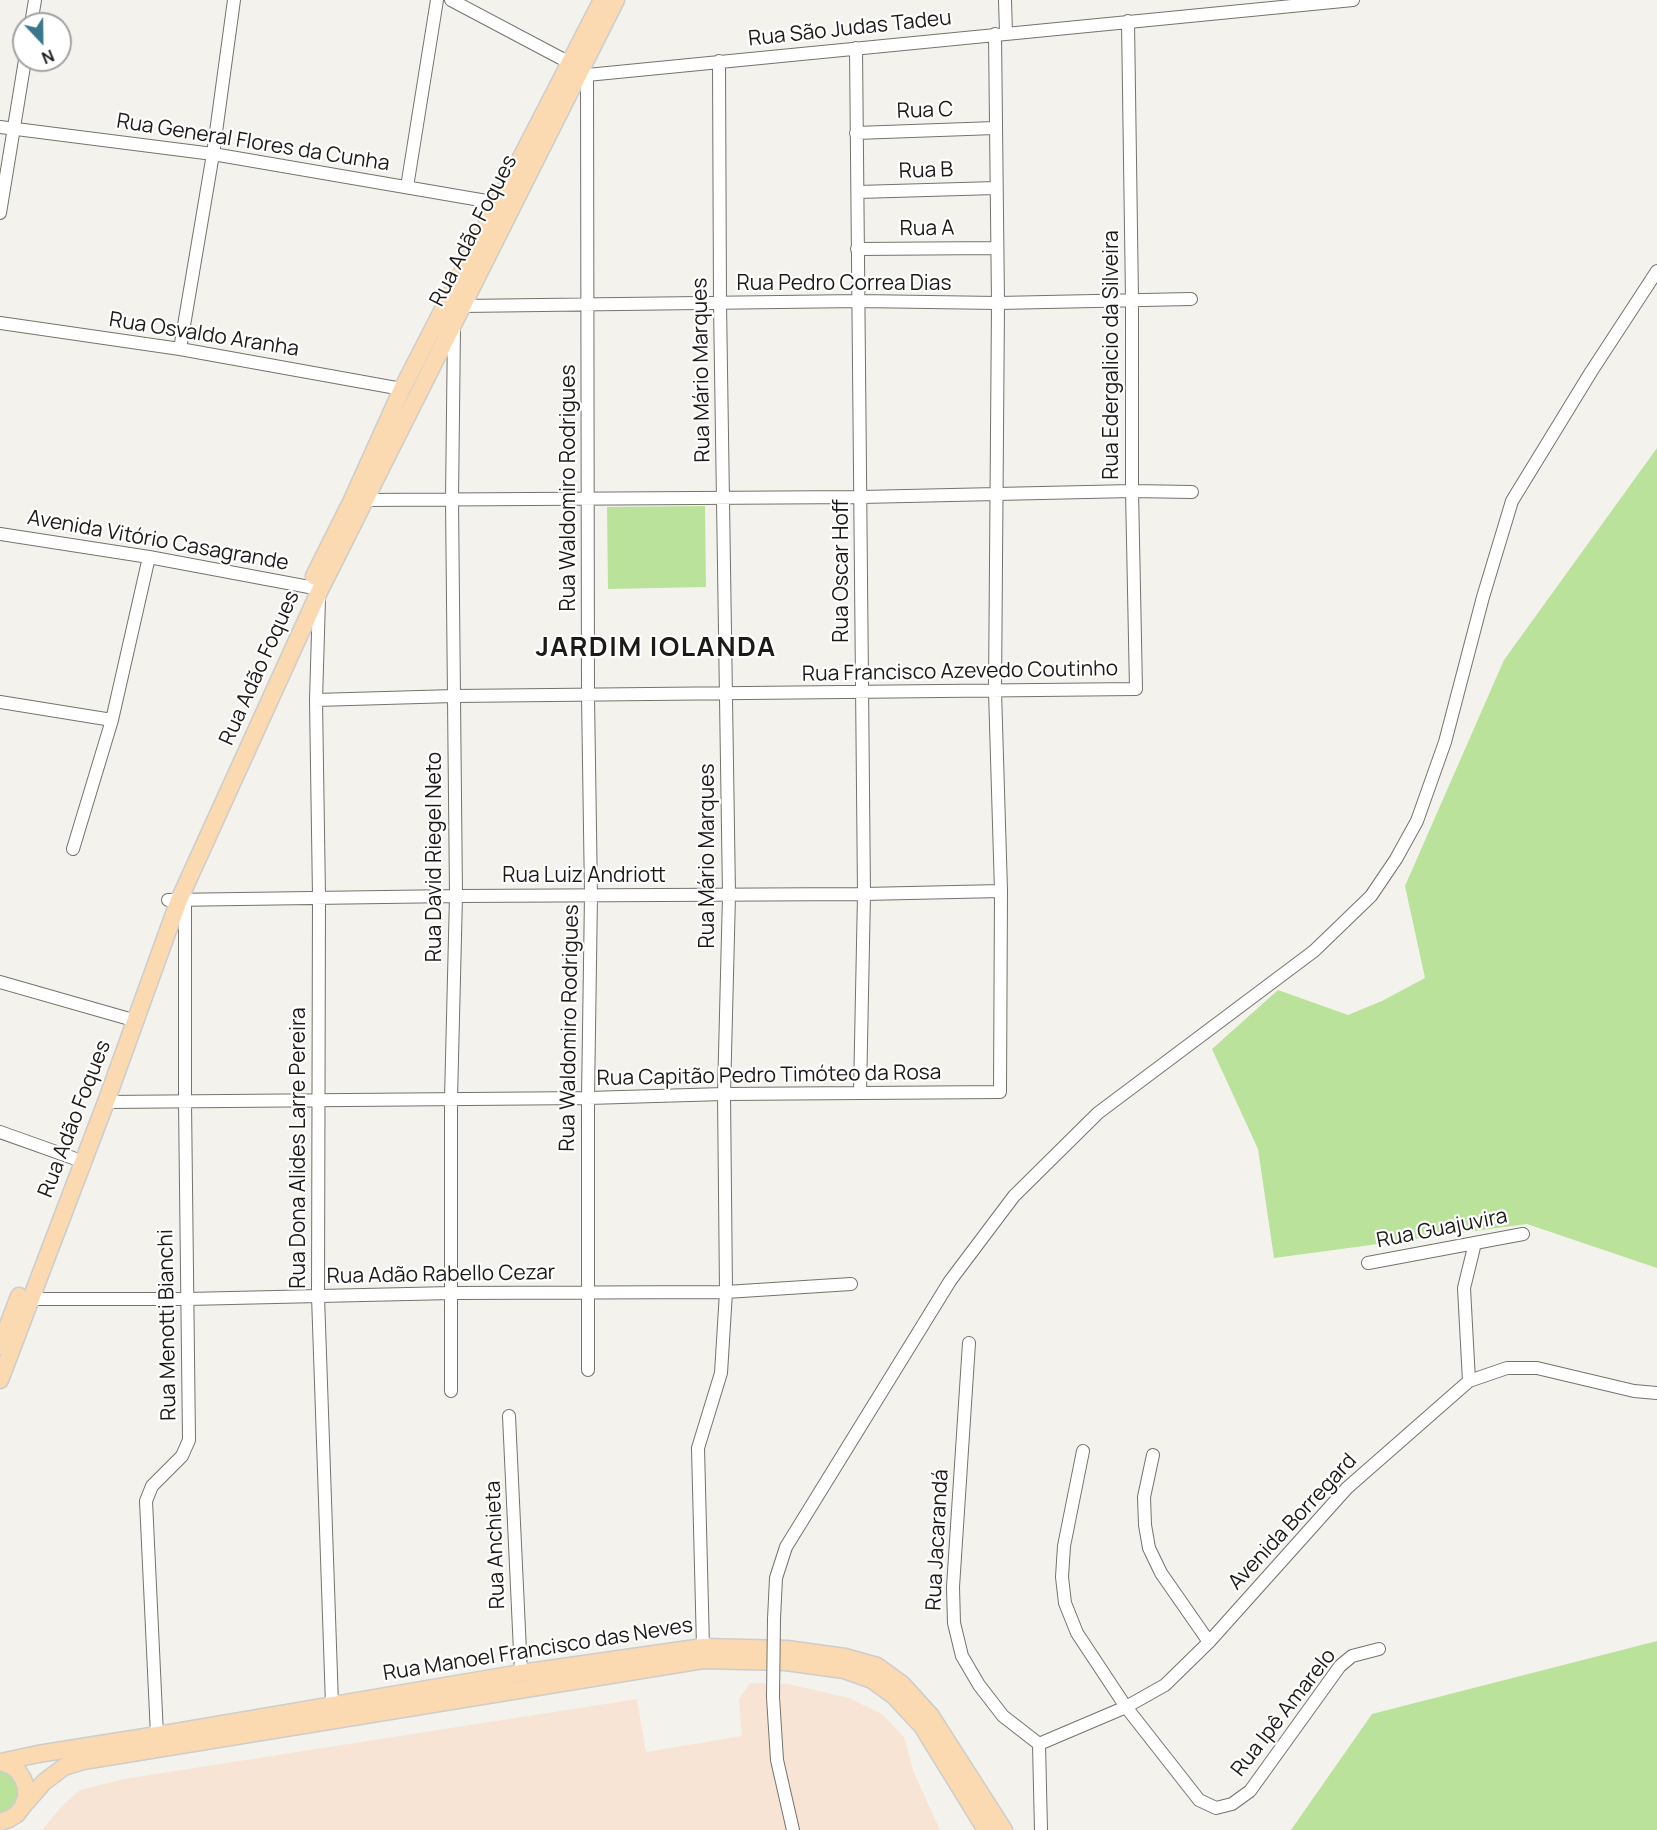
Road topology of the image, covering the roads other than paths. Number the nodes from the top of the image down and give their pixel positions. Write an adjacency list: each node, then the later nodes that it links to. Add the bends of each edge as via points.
1 (234, 0): 19 (street)
2 (437, 0): 20 (street)
3 (452, 0): 13 (street)
4 (602, 0): 13 (main road, Rua Adão Foques)
5 (616, 0): 13 (main road, Rua Adão Foques)
6 (1005, 0): 10 (street)
7 (1353, 0): 8 (street, Rua São Judas Tadeu)
8 (1298, 3): 9 (street, Rua São Judas Tadeu)
9 (1128, 21): 10 (street, Rua São Judas Tadeu); 28 (street, Rua Edergalicio da Silveira)
10 (1001, 34): 11 (street, Rua São Judas Tadeu); 16 (street)
11 (856, 48): 12 (street, Rua São Judas Tadeu); 18 (street, Rua Oscar Hoff)
12 (719, 61): 13 (street, Rua São Judas Tadeu); 33 (street, Rua Mário Marques)
13 (580, 69): 23 (main road, Rua Adão Foques); 32 (street, Rua Waldomiro Rodrigues); 34 (main road, Rua Adão Foques)
14 (24, 72): 17 (street)
15 (0, 127): 17 (street, Rua General Flores da Cunha)
16 (995, 128): 18 (street, Rua C); 21 (street)
17 (14, 129): 19 (street, Rua General Flores da Cunha); 24 (street)
18 (856, 133): 22 (street, Rua Oscar Hoff)
19 (213, 154): 20 (street, Rua General Flores da Cunha); 37 (street)
20 (406, 187): 23 (street, Rua General Flores da Cunha)
21 (996, 188): 22 (street, Rua B); 25 (street)
22 (858, 192): 26 (street, Rua Oscar Hoff)
23 (498, 203): 38 (main road, Rua Adão Foques)
24 (0, 213)
25 (997, 248): 26 (street, Rua A); 31 (street)
26 (857, 249): 30 (street, Rua Oscar Hoff)
27 (1657, 271): 109 (street, bridge, via 1512,501 1445,742 1417,821 1371,896 1314,951 1098,1113 1014,1196 950,1281 786,1547 776,1578 773,1697 777,1760)
28 (1132, 299): 29 (street, Rua Pedro Correa Dias); 31 (street, Rua Pedro Correa Dias); 39 (street, Rua Edergalicio da Silveira)
29 (1191, 299)
30 (859, 301): 31 (street, Rua Pedro Correa Dias); 33 (street, Rua Pedro Correa Dias); 43 (street, Rua Oscar Hoff)
31 (998, 303): 41 (street)
32 (588, 304): 33 (street, Rua Pedro Correa Dias); 34 (street, Rua Pedro Correa Dias); 44 (street, Rua Waldomiro Rodrigues)
33 (720, 304): 42 (street, Rua Mário Marques)
34 (462, 306): 35 (main road, Rua Adão Foques)
35 (454, 322): 45 (main road, Rua Adão Foques); 46 (street, Rua David Riegel Neto)
36 (0, 323): 37 (street, Rua Osvaldo Aranha)
37 (180, 350): 38 (street, Rua Osvaldo Aranha)
38 (402, 389): 49 (main road, Rua Adão Foques)
39 (1132, 491): 40 (street); 41 (street); 50 (street, Rua Edergalicio da Silveira)
40 (1192, 492)
41 (996, 494): 43 (street); 51 (street)
42 (723, 497): 43 (street); 44 (street); 53 (street, Rua Mário Marques)
43 (861, 497): 52 (street, Rua Oscar Hoff)
44 (588, 499): 46 (street); 55 (street, Rua Waldomiro Rodrigues)
45 (365, 500): 46 (street); 49 (main road, Rua Adão Foques)
46 (452, 500): 54 (street, Rua David Riegel Neto)
47 (0, 534): 48 (street, Avenida Vitório Casagrande)
48 (148, 557): 49 (street, Avenida Vitório Casagrande); 58 (street)
49 (314, 589): 56 (street, Rua Dona Alides Larre Pereira); 66 (main road, Rua Adão Foques)
50 (1136, 689): 51 (street, Rua Francisco Azevedo Coutinho)
51 (995, 691): 52 (street, Rua Francisco Azevedo Coutinho); 60 (street)
52 (861, 692): 53 (street, Rua Francisco Azevedo Coutinho); 61 (street, Rua Oscar Hoff)
53 (726, 694): 55 (street, Rua Francisco Azevedo Coutinho); 63 (street, Rua Mário Marques)
54 (454, 696): 55 (street, Rua Francisco Azevedo Coutinho); 56 (street, Rua Francisco Azevedo Coutinho); 64 (street, Rua David Riegel Neto)
55 (588, 696): 62 (street, Rua Waldomiro Rodrigues)
56 (316, 700): 65 (street, Rua Dona Alides Larre Pereira)
57 (0, 702): 58 (street)
58 (112, 720): 59 (street)
59 (74, 849)
60 (1000, 891): 61 (street, Rua Luiz Andriott); 69 (street, Rua Capitão Pedro Timóteo da Rosa, via 1000,1092)
61 (864, 894): 63 (street, Rua Luiz Andriott); 69 (street, Rua Oscar Hoff)
62 (591, 895): 63 (street, Rua Luiz Andriott); 64 (street, Rua Luiz Andriott); 71 (street, Rua Waldomiro Rodrigues)
63 (729, 895): 70 (street, Rua Mário Marques)
64 (456, 896): 65 (street, Rua Luiz Andriott); 73 (street, Rua David Riegel Neto)
65 (319, 897): 66 (street, Rua Luiz Andriott); 72 (street, Rua Dona Alides Larre Pereira)
66 (177, 900): 68 (main road, Rua Adão Foques); 74 (main road, Rua Adão Foques); 75 (street, Rua Menotti Bianchi, via 186,927)
67 (0, 982): 68 (street)
68 (126, 1018): 77 (main road, Rua Adão Foques)
69 (860, 1093): 70 (street, Rua Capitão Pedro Timóteo da Rosa)
70 (724, 1094): 71 (street, Rua Capitão Pedro Timóteo da Rosa); 83 (street, Rua Mário Marques)
71 (588, 1098): 73 (street, Rua Capitão Pedro Timóteo da Rosa); 82 (street, Rua Waldomiro Rodrigues)
72 (318, 1099): 73 (street, Rua Capitão Pedro Timóteo da Rosa); 75 (street, Rua Capitão Pedro Timóteo da Rosa); 85 (street, Rua Dona Alides Larre Pereira)
73 (452, 1099): 84 (street, Rua David Riegel Neto)
74 (106, 1102): 75 (street, Rua Capitão Pedro Timóteo da Rosa); 86 (main road, Rua Adão Foques)
75 (185, 1102): 87 (street, Rua Menotti Bianchi)
76 (0, 1132): 77 (street)
77 (73, 1158): 89 (main road, Rua Adão Foques)
78 (1523, 1234): 79 (street, Rua Guajuvira)
79 (1474, 1243): 80 (street, Rua Guajuvira); 92 (street, via 1464,1288)
80 (1368, 1263)
81 (851, 1284): 83 (street, Rua Adão Rabello Cezar)
82 (588, 1292): 83 (street, Rua Adão Rabello Cezar); 84 (street, Rua Adão Rabello Cezar); 90 (street, Rua Waldomiro Rodrigues)
83 (726, 1292): 99 (street, Rua Mário Marques, via 721,1373 698,1448)
84 (452, 1293): 85 (street, Rua Adão Rabello Cezar); 93 (street, Rua David Riegel Neto)
85 (318, 1296): 87 (street, Rua Adão Rabello Cezar); 102 (street, Rua Dona Alides Larre Pereira)
86 (31, 1299): 87 (street, Rua Adão Rabello Cezar); 91 (main road, Rua Adão Foques)
87 (187, 1299): 104 (street, Rua Menotti Bianchi, via 189,1440 182,1456 152,1486 146,1501)
88 (969, 1343): 105 (street, Rua Jacarandá, via 954,1623 962,1656 979,1685 1004,1716)
89 (0, 1346)
90 (588, 1370)
91 (0, 1380)
92 (1469, 1381): 94 (street, Avenida Borregard, via 1507,1368 1537,1368); 98 (street, Avenida Borregard, via 1347,1488)
93 (451, 1391)
94 (1657, 1393)
95 (509, 1416): 101 (street, Rua Anchieta)
96 (1083, 1451): 103 (street, via 1064,1546 1065,1603 1077,1633)
97 (1153, 1455): 98 (street, via 1144,1497 1149,1548 1161,1573)
98 (1209, 1642): 103 (street, Avenida Borregard, via 1165,1685)
99 (703, 1647): 101 (main road, Rua Manoel Francisco das Neves); 111 (main road, Rua Manoel Francisco das Neves, via 787,1649 877,1666 902,1684 931,1716)
100 (1379, 1649): 103 (street, Rua Ipê Amarelo, via 1352,1656 1340,1666 1250,1791 1232,1804 1216,1808 1199,1800)
101 (521, 1673): 102 (main road, Rua Manoel Francisco das Neves)
102 (332, 1704): 104 (main road, Rua Manoel Francisco das Neves)
103 (1126, 1707): 105 (street, Avenida Borregard)
104 (157, 1735): 106 (main road, Rua Manoel Francisco das Neves)
105 (1039, 1744): 112 (street)
106 (1, 1762): 107 (main road, via 18,1771 23,1779)
107 (23, 1806): 108 (main road, Rua Manoel Francisco das Neves); 110 (main road, Rua Manoel Francisco das Neves, via 44,1782 64,1767 83,1761 703,1660 774,1661 844,1670 872,1680 894,1696 922,1726)
108 (3, 1822)
109 (793, 1830)
110 (986, 1830)
111 (1004, 1830)
112 (1041, 1830)

